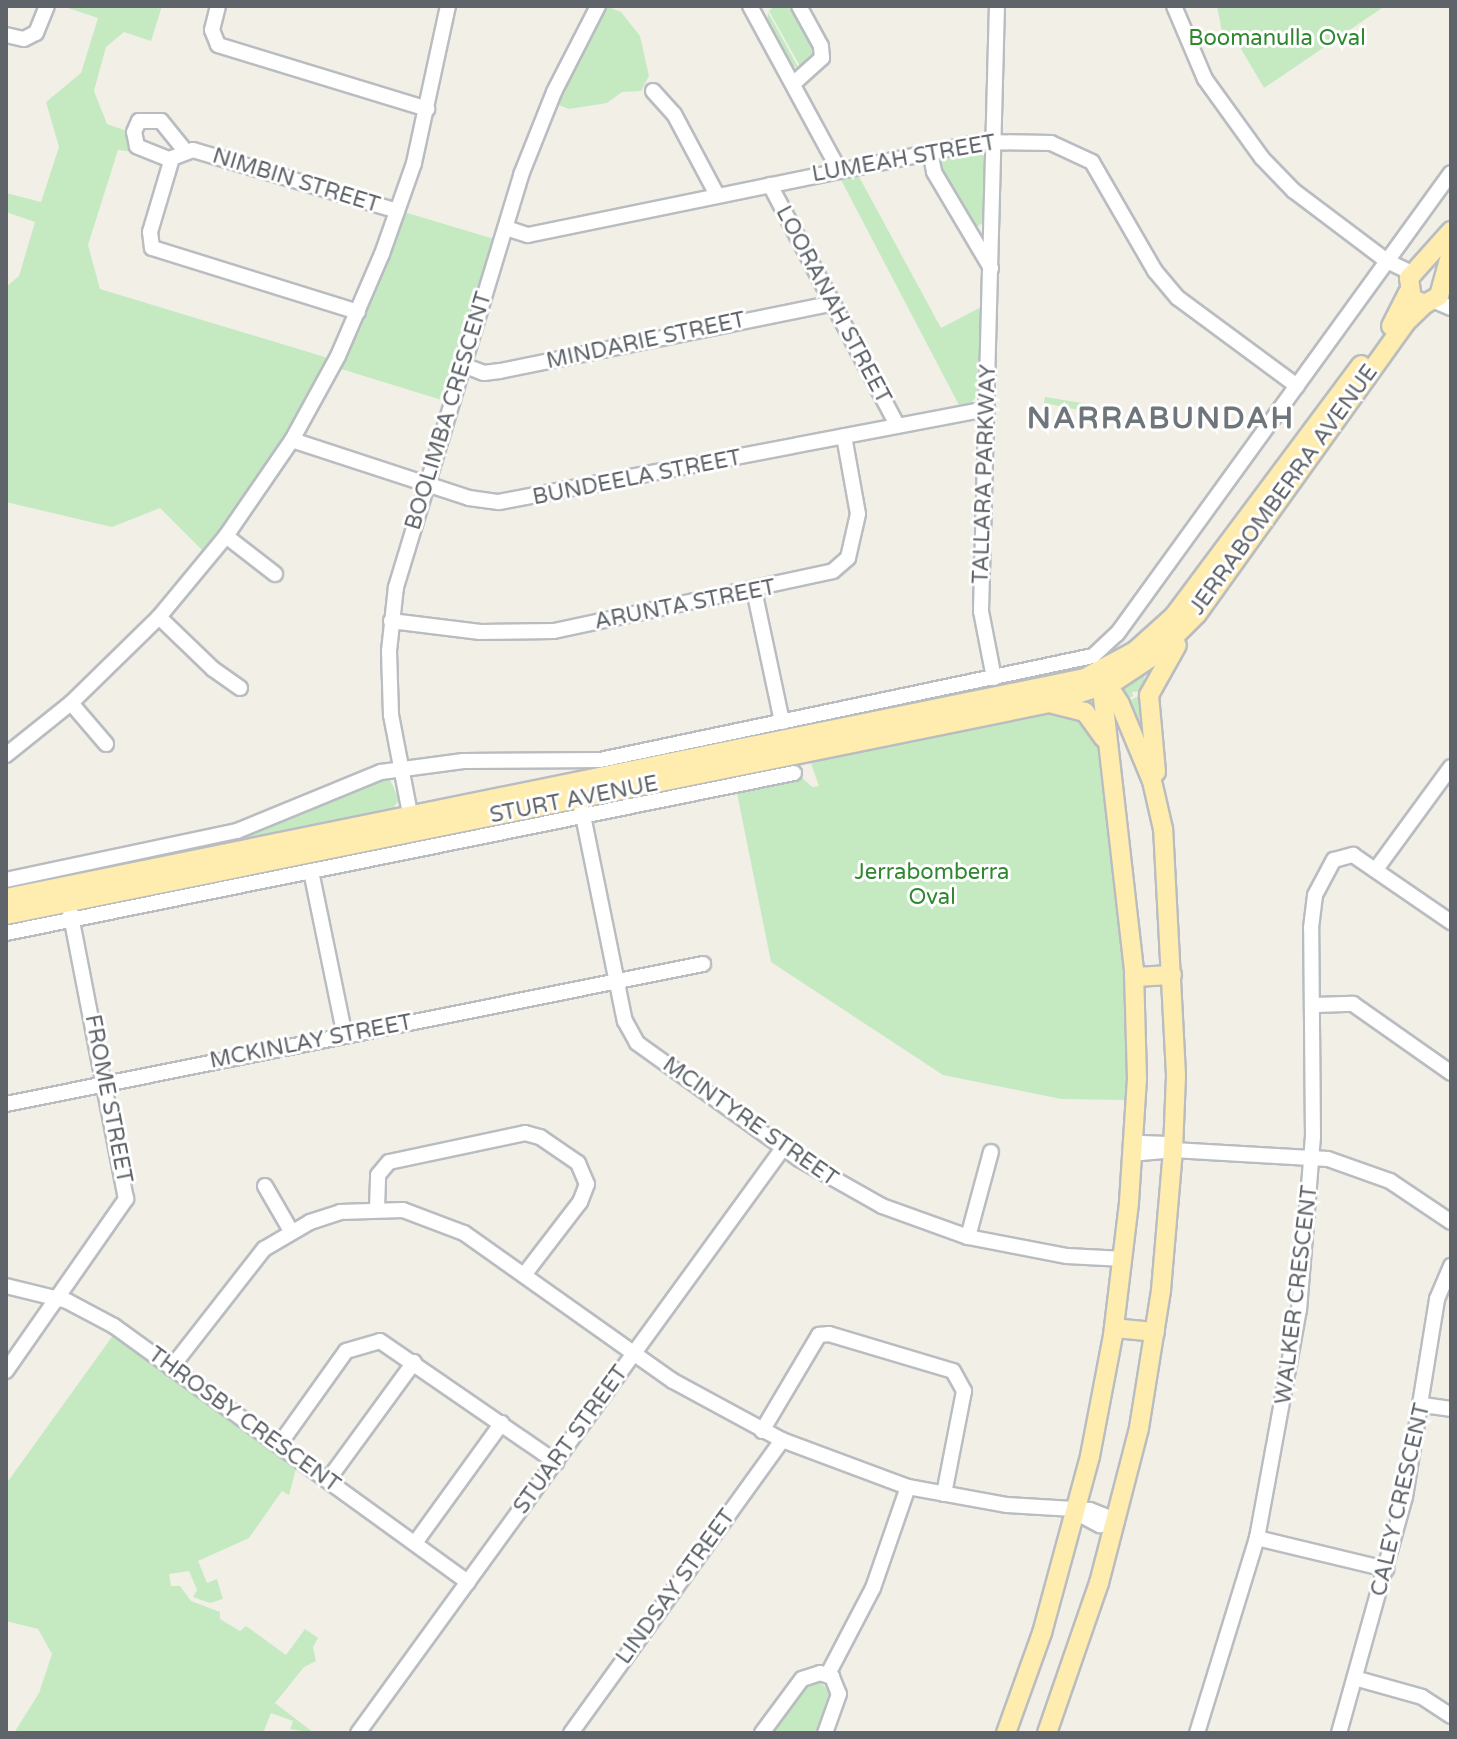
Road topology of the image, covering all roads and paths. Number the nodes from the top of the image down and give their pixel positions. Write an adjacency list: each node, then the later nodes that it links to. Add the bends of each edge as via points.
1 (47, 6): 9 (street, via 36,33 24,39)
2 (218, 6): 12 (street, via 212,30 218,45)
3 (448, 6): 12 (street)
4 (598, 6): 22 (street, BOOLIMBA CRESCENT, via 539,125)
5 (799, 6): 10 (street, via 822,58)
6 (997, 6): 13 (street, TALLARA PARKWAY)
7 (1174, 6): 27 (street, via 1205,79 1262,158 1294,191)
8 (755, 8): 10 (street)
9 (6, 35)
10 (793, 84): 17 (street)
11 (653, 91): 20 (street, via 674,114)
12 (427, 109): 21 (street)
13 (994, 141): 15 (street, LUMEAH STREET); 23 (street, TALLARA PARKWAY); 34 (street, LUMEAH STREET, via 1051,143 1092,162 1166,286)
14 (184, 149): 16 (street, NIMBIN STREET); 16 (street, via 161,121 139,121 134,132 137,146); 21 (street, NIMBIN STREET)
15 (931, 156): 17 (street, LUMEAH STREET); 25 (street)
16 (171, 160): 32 (street, via 150,232 152,248)
17 (839, 170): 19 (street, LUMEAH STREET)
18 (1451, 173): 27 (street)
19 (770, 185): 20 (street, LUMEAH STREET); 31 (street, LOORANAH STREET)
20 (717, 195): 22 (street, LUMEAH STREET, via 528,235)
21 (397, 211): 32 (street)
22 (506, 228): 33 (street, BOOLIMBA CRESCENT)
23 (992, 228): 25 (street); 28 (street, TALLARA PARKWAY)
24 (1451, 231): 29 (main road, JERRABOMBERRA AVENUE)
25 (968, 233): 28 (street)
26 (1451, 252): 30 (main road, JERRABOMBERRA AVENUE)
27 (1387, 261): 29 (street); 34 (street)
28 (991, 268): 35 (street, TALLARA PARKWAY)
29 (1412, 280): 30 (main road); 30 (main road); 40 (main road, JERRABOMBERRA AVENUE, via 1392,325)
30 (1441, 297): 40 (main road, JERRABOMBERRA AVENUE, via 1405,323)
31 (830, 304): 33 (street, MINDARIE STREET, via 500,371 484,373); 36 (street, LOORANAH STREET)
32 (358, 312): 38 (street)
33 (463, 365): 39 (street, BOOLIMBA CRESCENT)
34 (1297, 386): 48 (street, STURT AVENUE, via 1112,641 1087,659)
35 (987, 409): 36 (street, BUNDEELA STREET); 48 (street, TALLARA PARKWAY, via 981,611)
36 (897, 425): 37 (street, BUNDEELA STREET)
37 (844, 436): 39 (street, BUNDEELA STREET, via 538,498 499,502); 43 (street, ARUNTA STREET, via 858,514 848,558 817,578)
38 (292, 440): 39 (street, BUNDEELA STREET); 41 (street)
39 (425, 483): 46 (street, BOOLIMBA CRESCENT)
40 (1251, 524): 44 (main road, JERRABOMBERRA AVENUE); 47 (main road, JERRABOMBERRA AVENUE, via 1174,616)
41 (226, 536): 42 (street); 45 (street)
42 (275, 574)
43 (754, 590): 46 (street, ARUNTA STREET, via 527,634); 54 (street)
44 (1195, 616): 47 (main road, JERRABOMBERRA AVENUE); 64 (main road, via 1149,695)
45 (159, 617): 50 (street); 52 (street)
46 (391, 621): 60 (street, BOOLIMBA CRESCENT, via 390,704)
47 (1124, 664): 49 (main road, STURT AVENUE); 49 (main road); 51 (main road, STURT AVENUE, via 1064,685)
48 (994, 678): 54 (street, STURT AVENUE)
49 (1103, 686): 51 (main road, via 1086,683); 53 (main road, STURT AVENUE); 56 (main road, via 1117,697); 58 (main road)
50 (240, 688)
51 (990, 701): 62 (main road, STURT AVENUE)
52 (71, 703): 55 (street); 57 (street)
53 (1050, 703): 58 (main road, via 1090,716); 62 (main road, STURT AVENUE)
54 (782, 722): 60 (street, STURT AVENUE, via 600,760 463,761)
55 (106, 744)
56 (1140, 750): 58 (main road, via 1124,747); 64 (main road)
57 (6, 755)
58 (1112, 758): 75 (main road)
59 (1451, 767): 65 (street)
60 (400, 768): 63 (street, BOOLIMBA CRESCENT); 67 (street, STURT AVENUE, via 350,782 237,831)
61 (794, 773): 62 (street, STURT AVENUE)
62 (580, 799): 63 (main road, STURT AVENUE); 66 (street, STURT AVENUE); 76 (street, MCINTYRE STREET)
63 (412, 825): 69 (main road, STURT AVENUE)
64 (1163, 829): 74 (main road)
65 (1377, 868): 71 (street); 77 (street, WALKER CRESCENT, via 1358,856 1342,855 1322,878 1311,913)
66 (311, 871): 69 (street, STURT AVENUE); 78 (street)
67 (6, 880)
68 (6, 898): 69 (main road, STURT AVENUE)
69 (69, 903): 70 (main road, STURT AVENUE); 72 (street, STURT AVENUE); 80 (street, FROME STREET)
70 (6, 915)
71 (1451, 922)
72 (6, 933)
73 (703, 964): 76 (street, MCKINLAY STREET)
74 (1172, 971): 75 (main road); 84 (main road)
75 (1134, 973): 83 (main road)
76 (616, 981): 78 (street, MCKINLAY STREET); 82 (street, MCINTYRE STREET, via 627,1029 637,1043)
77 (1315, 1005): 79 (street, via 1353,1004); 86 (street, WALKER CRESCENT)
78 (345, 1036): 80 (street, MCKINLAY STREET)
79 (1451, 1073)
80 (105, 1083): 81 (street, MCKINLAY STREET); 96 (street, FROME STREET, via 126,1199)
81 (6, 1104)
82 (783, 1148): 91 (street, MCINTYRE STREET, via 882,1206); 99 (street, STUART STREET)
83 (1133, 1148): 84 (street, via 1166,1154); 92 (main road)
84 (1173, 1150): 86 (street); 98 (main road)
85 (991, 1152): 91 (street)
86 (1312, 1157): 89 (street, via 1390,1181); 115 (street, WALKER CRESCENT, via 1299,1310)
87 (265, 1186): 90 (street)
88 (377, 1208): 90 (street, via 340,1212); 94 (street, via 432,1218 464,1233); 94 (street, via 378,1175 389,1162 525,1133 540,1137 578,1163 587,1184 580,1202)
89 (1451, 1222)
90 (291, 1231): 101 (street, via 264,1249)
91 (968, 1237): 92 (street, MCINTYRE STREET, via 1067,1256)
92 (1124, 1259): 97 (main road)
93 (1451, 1266): 103 (street, CALEY CRESCENT, via 1437,1299)
94 (524, 1275): 99 (street)
95 (6, 1286): 96 (street, THROSBY CRESCENT)
96 (59, 1298): 101 (street, THROSBY CRESCENT, via 114,1326); 102 (street, FROME STREET)
97 (1114, 1332): 98 (main road); 113 (main road)
98 (1154, 1337): 114 (main road)
99 (634, 1354): 106 (street); 109 (street, STUART STREET)
100 (414, 1362): 105 (street); 108 (street, via 380,1341 346,1351); 110 (street)
101 (171, 1368): 108 (street, THROSBY CRESCENT)
102 (6, 1371)
103 (1423, 1405): 104 (street); 117 (street, CALEY CRESCENT)
104 (1451, 1409)
105 (502, 1423): 109 (street); 116 (street)
106 (762, 1431): 107 (street); 112 (street, via 819,1335 953,1371 964,1391)
107 (782, 1440): 111 (street); 123 (street, LINDSAY STREET)
108 (279, 1445): 110 (street, THROSBY CRESCENT)
109 (556, 1462): 118 (street, STUART STREET)
110 (328, 1480): 116 (street, THROSBY CRESCENT)
111 (908, 1487): 112 (street); 119 (street, via 873,1588)
112 (944, 1494): 113 (street)
113 (1077, 1513): 114 (street, via 1100,1525); 126 (main road)
114 (1117, 1521): 127 (main road)
115 (1257, 1538): 117 (street); 128 (street, WALKER CRESCENT)
116 (415, 1543): 118 (street, THROSBY CRESCENT)
117 (1386, 1569): 120 (street, CALEY CRESCENT)
118 (468, 1582): 122 (street, STUART STREET)
119 (828, 1674): 124 (street, via 802,1679); 125 (street, via 839,1694)
120 (1358, 1679): 121 (street, via 1422,1697); 129 (street, CALEY CRESCENT)
121 (1451, 1716)
122 (358, 1733)
123 (571, 1733)
124 (762, 1733)
125 (825, 1733)
126 (1006, 1733)
127 (1047, 1733)
128 (1197, 1733)
129 (1339, 1733)

